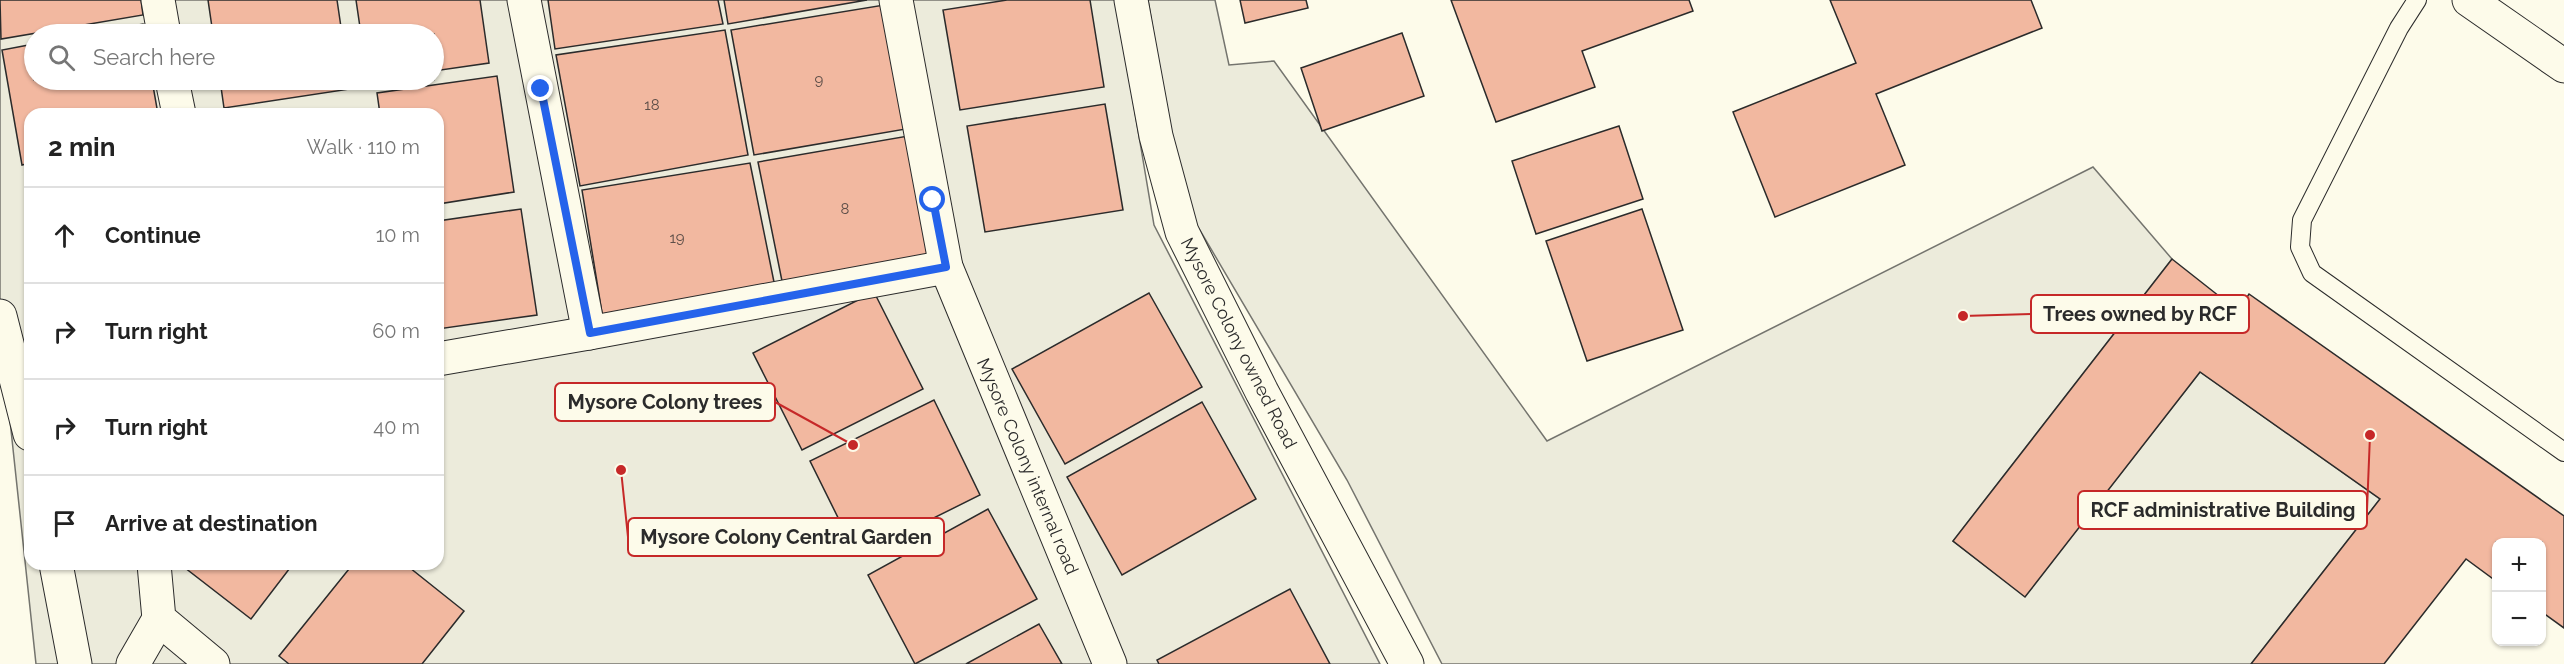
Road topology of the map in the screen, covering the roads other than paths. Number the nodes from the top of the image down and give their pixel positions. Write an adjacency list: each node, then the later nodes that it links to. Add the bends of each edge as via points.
1 (158, 0): 7 (street)
2 (524, 0): 13 (street)
3 (896, 0): 11 (street, Mysore Colony internal road)
4 (1131, 0): 24 (street, Mysore Colony owned Road, via 1156,136 1182,232)
5 (2417, 0): 16 (lane, via 2302,220 2300,247 2312,273)
6 (2469, 0): 8 (street)
7 (162, 24)
8 (2564, 66)
9 (174, 90): 10 (street)
10 (178, 108)
11 (946, 267): 13 (street); 23 (street, Mysore Colony internal road)
12 (0, 316): 15 (street)
13 (590, 333): 14 (street)
14 (444, 358)
15 (24, 410)
16 (2564, 452)
17 (57, 570): 20 (street)
18 (155, 570): 19 (street)
19 (159, 619): 21 (street); 22 (street)
20 (75, 664)
21 (133, 664)
22 (213, 664)
23 (1110, 664)
24 (1407, 664)

